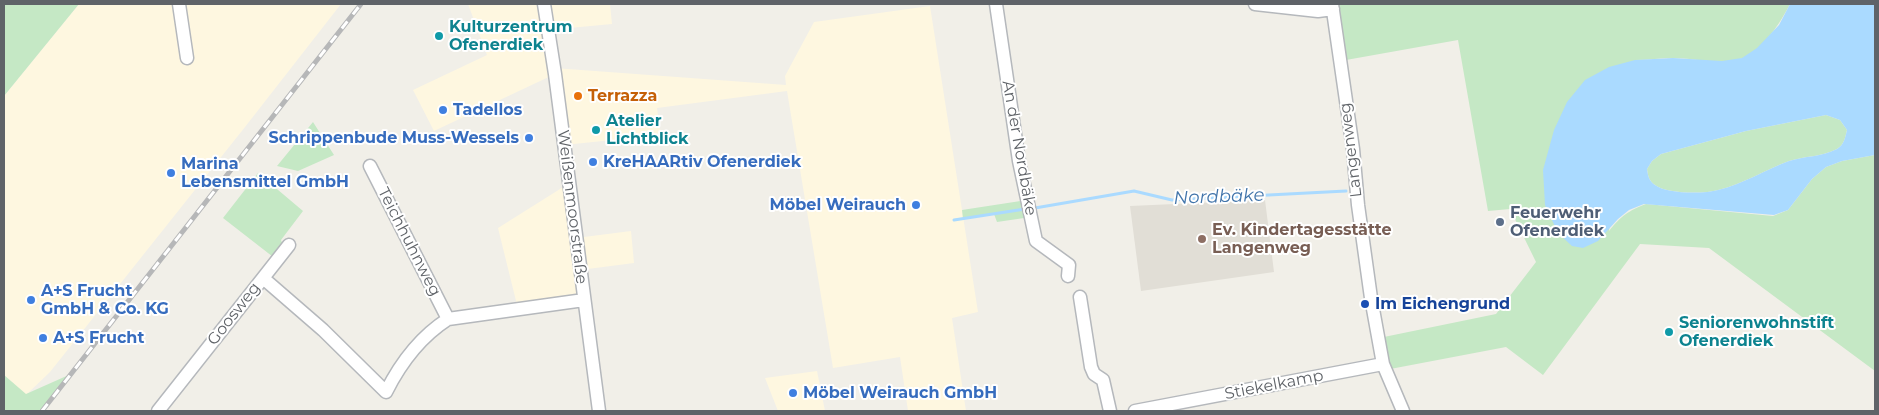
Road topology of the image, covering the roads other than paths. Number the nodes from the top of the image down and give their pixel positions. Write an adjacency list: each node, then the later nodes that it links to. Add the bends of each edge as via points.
1 (179, 4): 6 (street)
2 (544, 4): 12 (street, Weißenmoorstraße)
3 (996, 4): 9 (street, An der Nordbäke, via 1019,161 1036,241 1069,265)
4 (1255, 4): 5 (street, via 1318,11)
5 (1332, 7): 14 (street, Langenweg, via 1371,298)
6 (187, 58)
7 (370, 166): 13 (street, Teichhuhnweg)
8 (289, 245): 10 (street)
9 (1068, 276)
10 (262, 278): 13 (street, Goosweg, via 323,330 386,392 396,371 429,332); 15 (street, Goosweg)
11 (1080, 297): 17 (street, via 1091,368 1103,380)
12 (584, 300): 13 (street); 16 (street, Weißenmoorstraße)
13 (448, 319)
14 (1383, 364): 18 (street, Stiekelkamp); 19 (street, Langenweg)
15 (158, 411)
16 (599, 411)
17 (1110, 411)
18 (1135, 411)
19 (1402, 411)

